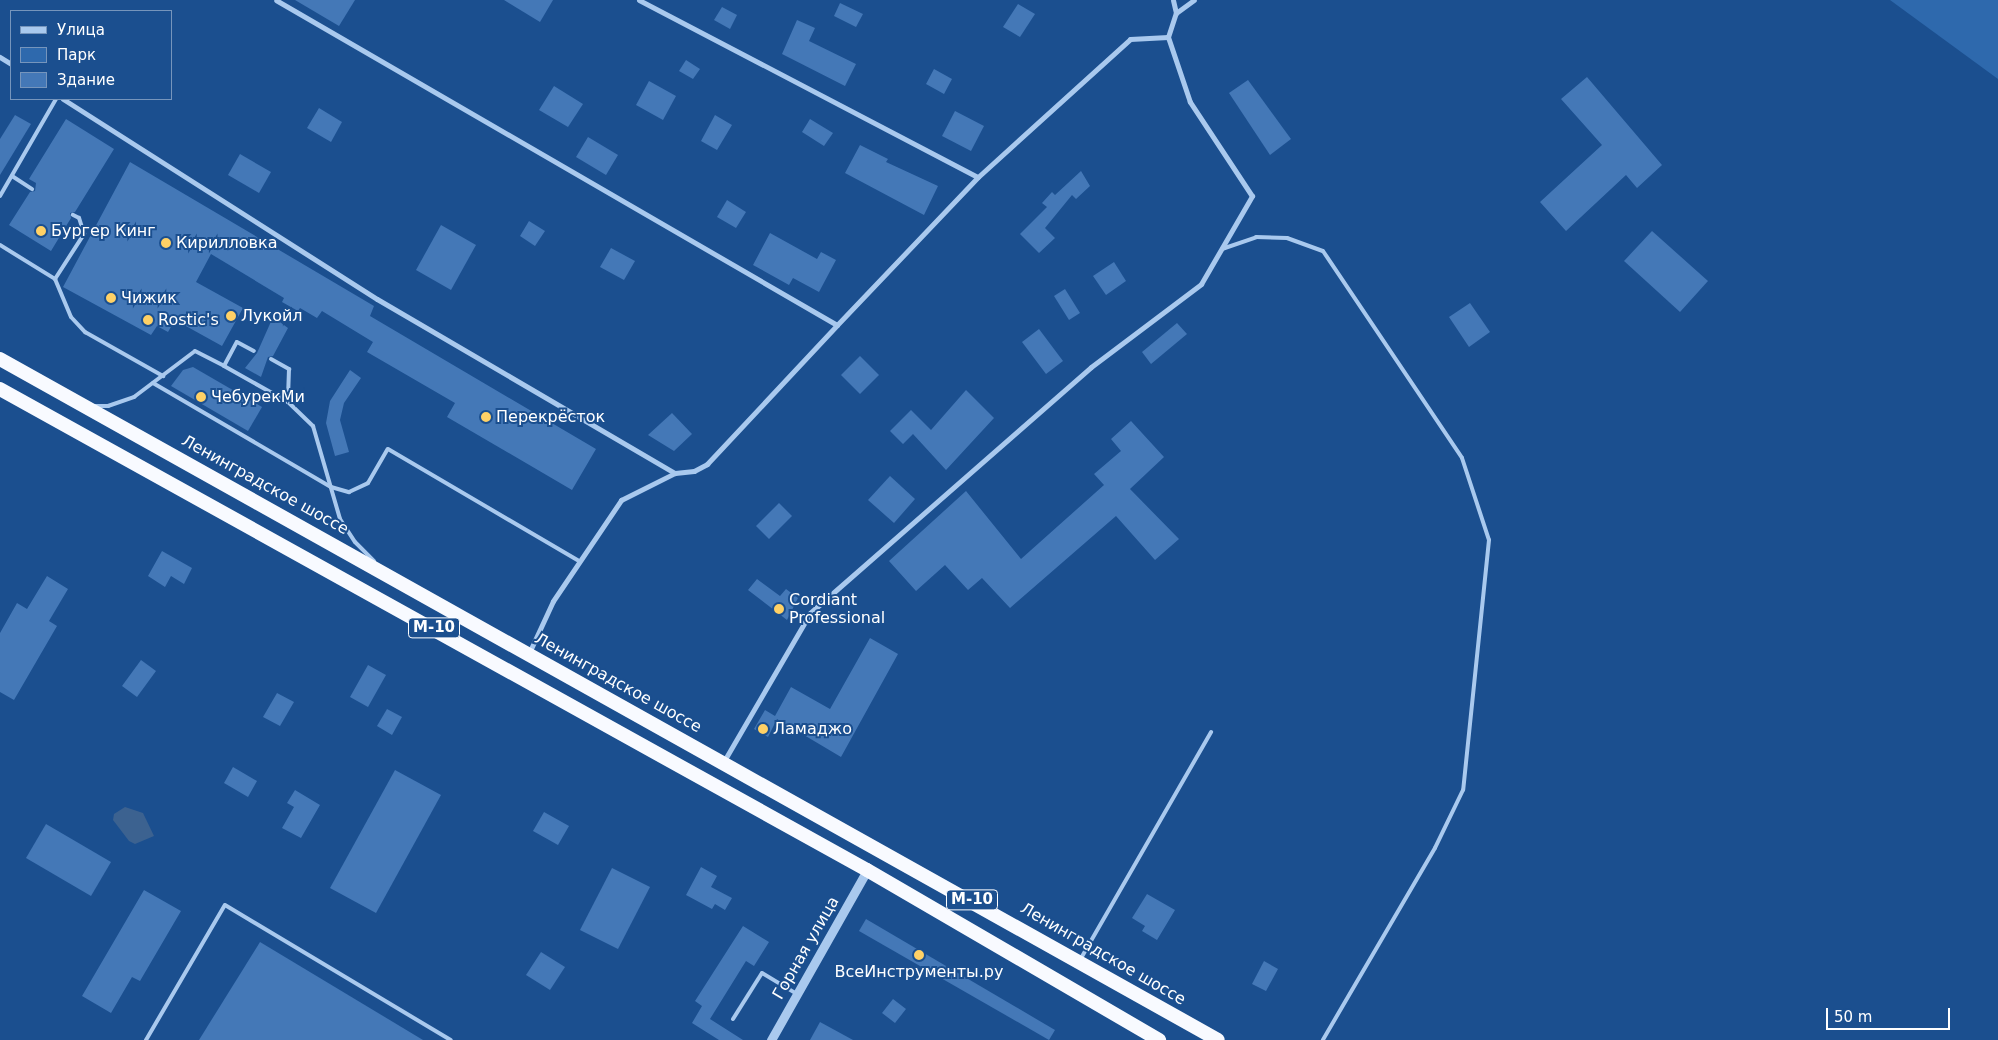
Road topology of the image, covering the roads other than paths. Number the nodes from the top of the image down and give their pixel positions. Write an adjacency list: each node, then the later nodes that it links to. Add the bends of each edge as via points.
1 (276, 0): 17 (street)
2 (639, 0): 10 (street)
3 (1173, 0): 5 (street)
4 (1194, 0): 5 (street)
5 (1176, 13): 6 (street)
6 (1168, 37): 10 (street, via 1130,40); 15 (street, via 1190,102 1252,196)
7 (55, 100): 9 (lane)
8 (65, 100): 27 (street, via 377,299)
9 (12, 176): 11 (lane); 12 (lane)
10 (978, 177): 17 (street)
11 (32, 189)
12 (0, 196)
13 (73, 215): 16 (lane, via 79,218 84,234)
14 (0, 245): 16 (lane)
15 (1222, 249): 33 (street, via 1202,284 1091,367 810,613); 43 (lane, via 1256,237 1287,238 1323,252 1462,458 1489,540 1463,790 1435,848)
16 (55, 279): 22 (lane, via 70,318 85,332)
17 (837, 325): 27 (street, via 707,464 694,471)
18 (254, 351): 21 (lane, via 237,342)
19 (0, 359): 26 (highway, Ленинградское шоссе / М-10)
20 (271, 359): 25 (lane, via 289,369)
21 (224, 366): 22 (lane, via 194,351); 25 (lane)
22 (163, 376): 23 (lane)
23 (153, 384): 26 (lane, via 134,397 108,406); 28 (lane)
24 (0, 389): 34 (highway, М-10)
25 (288, 402): 28 (lane, via 313,426)
26 (82, 405): 30 (highway, Ленинградское шоссе / М-10)
27 (675, 473): 29 (street, via 621,500)
28 (331, 487): 29 (lane, via 349,492 368,483 388,449); 30 (lane, via 340,518 355,542)
29 (579, 561): 31 (street, via 553,600)
30 (384, 571): 31 (highway, Ленинградское шоссе / М-10)
31 (528, 654): 33 (highway, Ленинградское шоссе / М-10)
32 (1211, 732): 35 (lane)
33 (724, 761): 35 (highway, Ленинградское шоссе / М-10)
34 (867, 870): 36 (street, Горная улица); 41 (highway, М-10)
35 (1080, 960): 42 (highway, Ленинградское шоссе / М-10)
36 (797, 994): 37 (lane, via 762,973); 40 (street, Горная улица)
37 (733, 1020)
38 (146, 1040): 39 (lane, via 225,905)
39 (451, 1040)
40 (771, 1040)
41 (1159, 1040)
42 (1218, 1040)
43 (1323, 1040)

